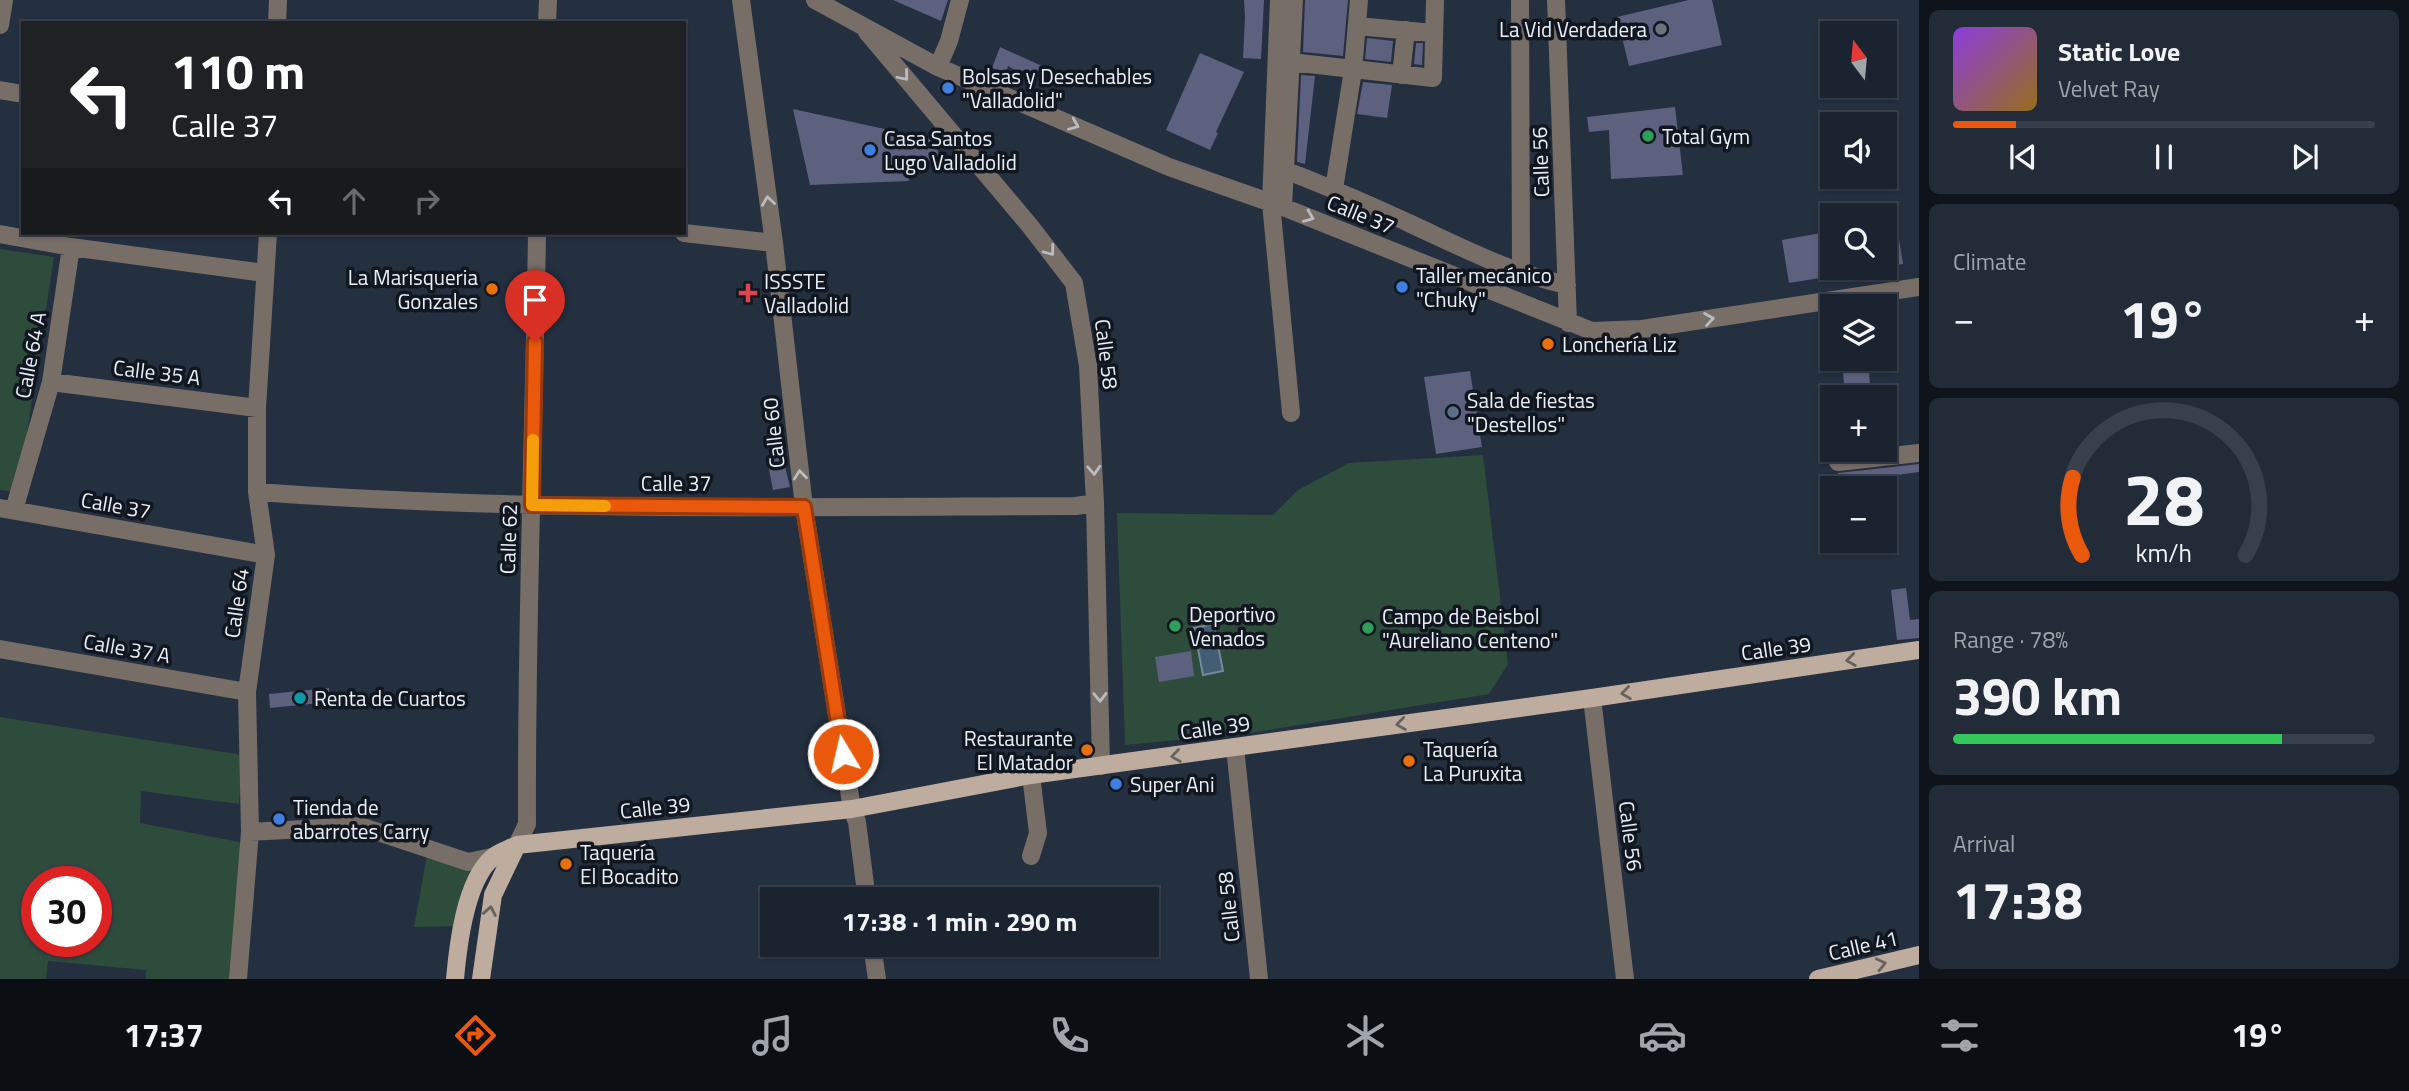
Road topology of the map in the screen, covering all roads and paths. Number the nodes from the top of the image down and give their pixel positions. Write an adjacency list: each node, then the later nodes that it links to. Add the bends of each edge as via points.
1 (4, 0): 16 (street)
2 (548, 0): 14 (street)
3 (741, 0): 33 (street, Calle 60, one-way to 3)
4 (814, 0): 15 (street, Calle 37)
5 (960, 0): 21 (street)
6 (1279, 0): 28 (street)
7 (1294, 0): 20 (street)
8 (1359, 0): 17 (street)
9 (1435, 0): 19 (street)
10 (1520, 0): 35 (street)
11 (1556, 0): 37 (street, Calle 56)
12 (272, 1): 13 (street)
13 (277, 21)
14 (547, 21)
15 (860, 24): 21 (street, Calle 37); 46 (street, Calle 58, one-way to 46, via 1074,283 1088,366)
16 (0, 25)
17 (1357, 26): 18 (street); 22 (street)
18 (1406, 30): 19 (street); 23 (street)
19 (1433, 33): 23 (street, via 1433,78)
20 (1291, 62): 22 (street); 26 (street)
21 (938, 66): 28 (street, Calle 37, one-way to 28, via 1169,167)
22 (1353, 70): 23 (street); 27 (street)
23 (1401, 75)
24 (0, 90): 25 (street)
25 (21, 94)
26 (1285, 170): 27 (street); 28 (street)
27 (1334, 190): 35 (street, via 1481,258)
28 (1277, 205): 39 (street, Calle 37, one-way to 39); 42 (street)
29 (686, 233): 33 (street)
30 (0, 234): 34 (street)
31 (268, 235): 36 (street, Calle 64)
32 (537, 235): 47 (street, Calle 62)
33 (774, 243): 48 (street, Calle 60, one-way to 33)
34 (71, 247): 36 (street); 40 (street, Calle 64 A)
35 (1521, 271): 37 (street)
36 (264, 273): 41 (street, Calle 64)
37 (1567, 285): 39 (street, Calle 56)
38 (1919, 287): 39 (street, Calle 37, one-way to 38, via 1592,331 1642,329)
39 (1568, 323)
40 (51, 382): 41 (street, Calle 35 A); 49 (street, Calle 64 A)
41 (257, 408): 45 (street, Calle 64)
42 (1291, 414)
43 (1919, 453): 44 (street)
44 (1897, 455)
45 (257, 492): 47 (street, Calle 37); 50 (street, Calle 64)
46 (1095, 503): 48 (street, Calle 37); 56 (street, Calle 58, one-way to 56)
47 (532, 505): 48 (street, Calle 37); 60 (street, Calle 62, via 527,824)
48 (804, 507): 58 (street, Calle 60)
49 (7, 509): 50 (street, Calle 37)
50 (266, 555): 53 (street, Calle 64)
51 (0, 649): 53 (street, Calle 37 A)
52 (1919, 650): 54 (main road, Calle 39, one-way to 54)
53 (247, 692): 59 (street, Calle 64)
54 (1592, 698): 55 (main road, Calle 39, one-way to 55); 72 (street, Calle 56)
55 (1235, 747): 56 (main road, Calle 39, one-way to 56); 71 (street, Calle 58)
56 (1101, 766): 57 (main road, Calle 39)
57 (1031, 775): 58 (main road, Calle 39); 61 (street, via 1038,833)
58 (852, 809): 60 (main road, Calle 39); 63 (street, Calle 60)
59 (250, 832): 62 (street, via 360,826 468,862); 67 (street, Calle 64)
60 (517, 845): 62 (main road)
61 (1031, 856)
62 (500, 860): 68 (main road, via 477,877 460,926); 69 (main road, one-way to 62)
63 (865, 887)
64 (1919, 955): 66 (main road, Calle 41, one-way to 64)
65 (874, 957): 70 (street)
66 (1847, 976): 73 (main road, Calle 41)
67 (238, 979)
68 (455, 979)
69 (481, 979)
70 (877, 979)
71 (1259, 979)
72 (1625, 979)
73 (1818, 979)

